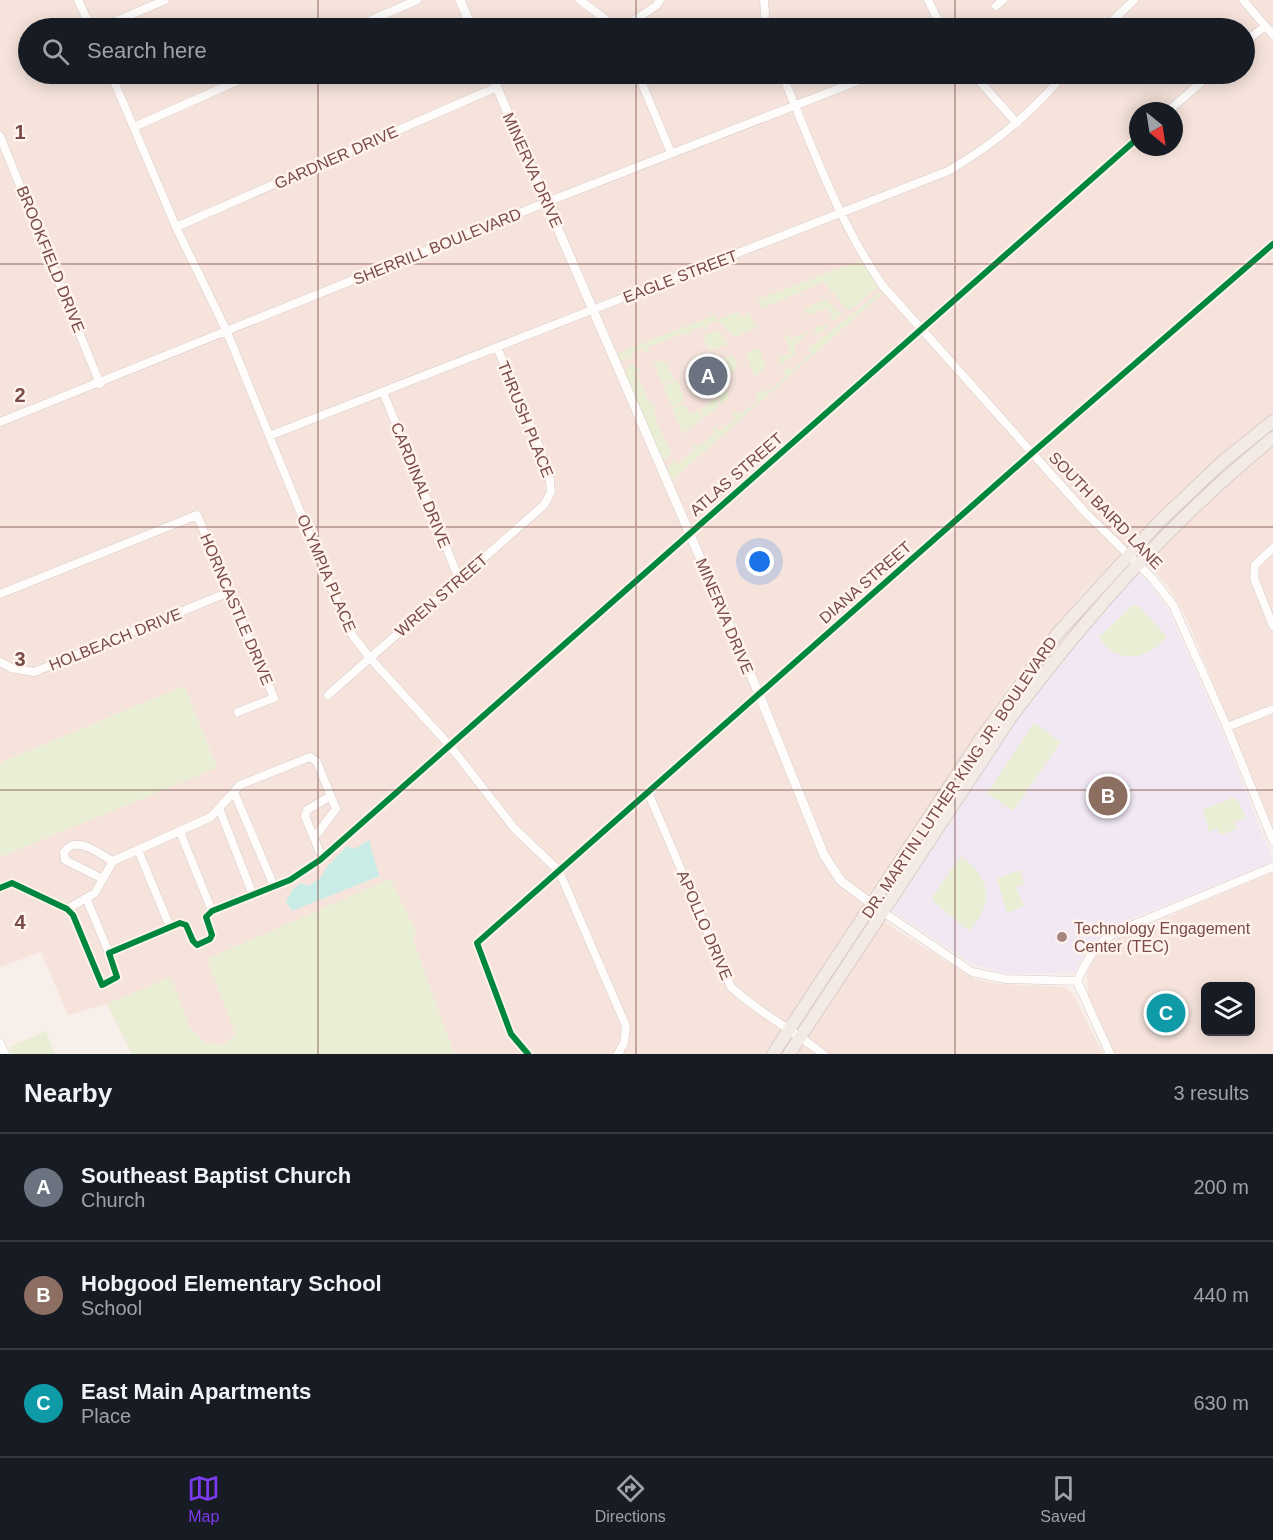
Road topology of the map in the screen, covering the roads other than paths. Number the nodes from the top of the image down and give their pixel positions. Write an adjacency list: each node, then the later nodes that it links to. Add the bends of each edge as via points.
1 (78, 0): 11 (street)
2 (165, 0): 12 (street)
3 (417, 0): 13 (street)
4 (460, 0): 14 (street)
5 (580, 0): 15 (street)
6 (660, 0): 16 (street)
7 (764, 0): 17 (street)
8 (928, 0): 18 (street)
9 (1243, 0): 20 (street)
10 (1130, 1): 19 (street)
11 (86, 18)
12 (123, 18)
13 (376, 18)
14 (468, 18)
15 (604, 18)
16 (638, 18)
17 (765, 18)
18 (937, 18)
19 (1115, 18)
20 (1265, 26): 21 (street); 22 (street)
21 (1255, 35)
22 (1273, 35)
23 (115, 84): 36 (street, OLYMPIA PLACE)
24 (231, 84): 36 (street)
25 (495, 84): 32 (street, MINERVA DRIVE)
26 (642, 84): 39 (street)
27 (786, 84): 34 (street, SOUTH BAIRD LANE)
28 (850, 84): 34 (street, SHERRILL BOULEVARD)
29 (983, 84): 35 (street)
30 (1054, 84): 35 (street, EAGLE STREET)
31 (1199, 84): 33 (street)
32 (496, 87): 40 (street, MINERVA DRIVE); 42 (street, GARDNER DRIVE)
33 (1178, 102)
34 (795, 105): 39 (street, SHERRILL BOULEVARD); 41 (street, SOUTH BAIRD LANE)
35 (1017, 123): 41 (street, EAGLE STREET, via 982,152 948,171)
36 (134, 127): 42 (street, OLYMPIA PLACE)
37 (0, 136): 48 (street, BROOKFIELD DRIVE)
38 (1129, 146): 45 (street, ATLAS STREET)
39 (671, 153): 40 (street, SHERRILL BOULEVARD)
40 (547, 202): 44 (street, MINERVA DRIVE); 46 (street, SHERRILL BOULEVARD)
41 (841, 213): 44 (street, EAGLE STREET); 45 (street, SOUTH BAIRD LANE, via 883,286)
42 (176, 227): 46 (street, OLYMPIA PLACE)
43 (1273, 244): 54 (street, DIANA STREET)
44 (594, 309): 47 (street, EAGLE STREET); 56 (street, MINERVA DRIVE)
45 (921, 329): 54 (street, SOUTH BAIRD LANE); 56 (street, ATLAS STREET)
46 (227, 332): 48 (street, SHERRILL BOULEVARD); 52 (street, OLYMPIA PLACE)
47 (497, 347): 49 (street, EAGLE STREET); 55 (street, THRUSH PLACE, via 549,470)
48 (100, 384): 51 (street, SHERRILL BOULEVARD)
49 (383, 392): 52 (street, EAGLE STREET); 60 (street, CARDINAL DRIVE)
50 (1273, 421): 58 (main road, DR. MARTIN LUTHER KING JR. BOULEVARD, via 1221,464)
51 (0, 422)
52 (269, 436): 64 (street, OLYMPIA PLACE, via 348,629)
53 (1273, 438): 59 (main road, DR. MARTIN LUTHER KING JR. BOULEVARD, via 1203,497)
54 (1032, 453): 58 (street, SOUTH BAIRD LANE); 67 (street, DIANA STREET)
55 (551, 492): 60 (street, WREN STREET, via 544,505)
56 (689, 534): 67 (street, MINERVA DRIVE); 71 (street, ATLAS STREET)
57 (1273, 548): 63 (street, via 1255,565 1254,578)
58 (1128, 554): 59 (street, SOUTH BAIRD LANE); 89 (main road, DR. MARTIN LUTHER KING JR. BOULEVARD, via 1020,682)
59 (1137, 563): 70 (street, SOUTH BAIRD LANE, via 1173,605); 92 (main road, DR. MARTIN LUTHER KING JR. BOULEVARD, via 1096,608 1011,717)
60 (459, 579): 64 (street, WREN STREET)
61 (229, 592): 62 (street, HORNCASTLE DRIVE, via 197,515); 65 (street, HOLBEACH DRIVE, via 34,672 11,669); 69 (street, HORNCASTLE DRIVE, via 274,698)
62 (0, 594)
63 (1273, 626)
64 (369, 657): 66 (street, WREN STREET); 71 (street, OLYMPIA PLACE)
65 (0, 662)
66 (328, 694)
67 (759, 694): 73 (street, DIANA STREET); 89 (street, MINERVA DRIVE, via 824,855 841,881)
68 (1273, 710): 70 (street)
69 (238, 712)
70 (1227, 727): 78 (street, SOUTH BAIRD LANE)
71 (451, 747): 80 (street, ATLAS STREET); 83 (street, OLYMPIA PLACE, via 514,828)
72 (234, 792): 74 (street, via 240,785 310,757 317,762); 75 (street); 85 (street)
73 (648, 792): 83 (street, DIANA STREET); 96 (street, APOLLO DRIVE, via 731,987 750,1005)
74 (331, 796): 77 (street, via 336,809); 77 (street, via 307,810 305,816)
75 (219, 808): 76 (street, via 211,817); 87 (street)
76 (180, 832): 79 (street); 91 (street)
77 (314, 838): 80 (street)
78 (1273, 841)
79 (138, 850): 81 (street); 93 (street)
80 (322, 858): 85 (street, ATLAS STREET)
81 (113, 861): 84 (street); 84 (street, via 81,844 73,844 63,852 65,860)
82 (1273, 867): 95 (street, via 1105,938 1089,955)
83 (559, 871): 100 (street, DIANA STREET, via 477,943 511,1034); 101 (street, OLYMPIA PLACE, via 626,1026)
84 (104, 879): 88 (street)
85 (274, 886): 87 (street, ATLAS STREET)
86 (0, 888): 90 (street, via 12,883)
87 (254, 894): 91 (street, ATLAS STREET)
88 (87, 900): 90 (street); 94 (street)
89 (871, 904): 92 (street, MINERVA DRIVE); 96 (main road, DR. MARTIN LUTHER KING JR. BOULEVARD)
90 (67, 909): 94 (street, via 102,985 117,977)
91 (212, 911): 93 (street, via 206,917 212,935 197,945 186,925)
92 (883, 912): 95 (street, MINERVA DRIVE, via 972,972 1006,978); 97 (main road, DR. MARTIN LUTHER KING JR. BOULEVARD)
93 (170, 927): 94 (street)
94 (109, 953)
95 (1077, 981): 105 (street)
96 (789, 1029): 97 (street, APOLLO DRIVE); 102 (main road, DR. MARTIN LUTHER KING JR. BOULEVARD)
97 (801, 1036): 103 (main road, DR. MARTIN LUTHER KING JR. BOULEVARD); 104 (street, APOLLO DRIVE)
98 (0, 1043): 99 (street)
99 (4, 1054)
100 (528, 1054)
101 (618, 1054)
102 (772, 1054)
103 (789, 1054)
104 (823, 1054)
105 (1110, 1054)

